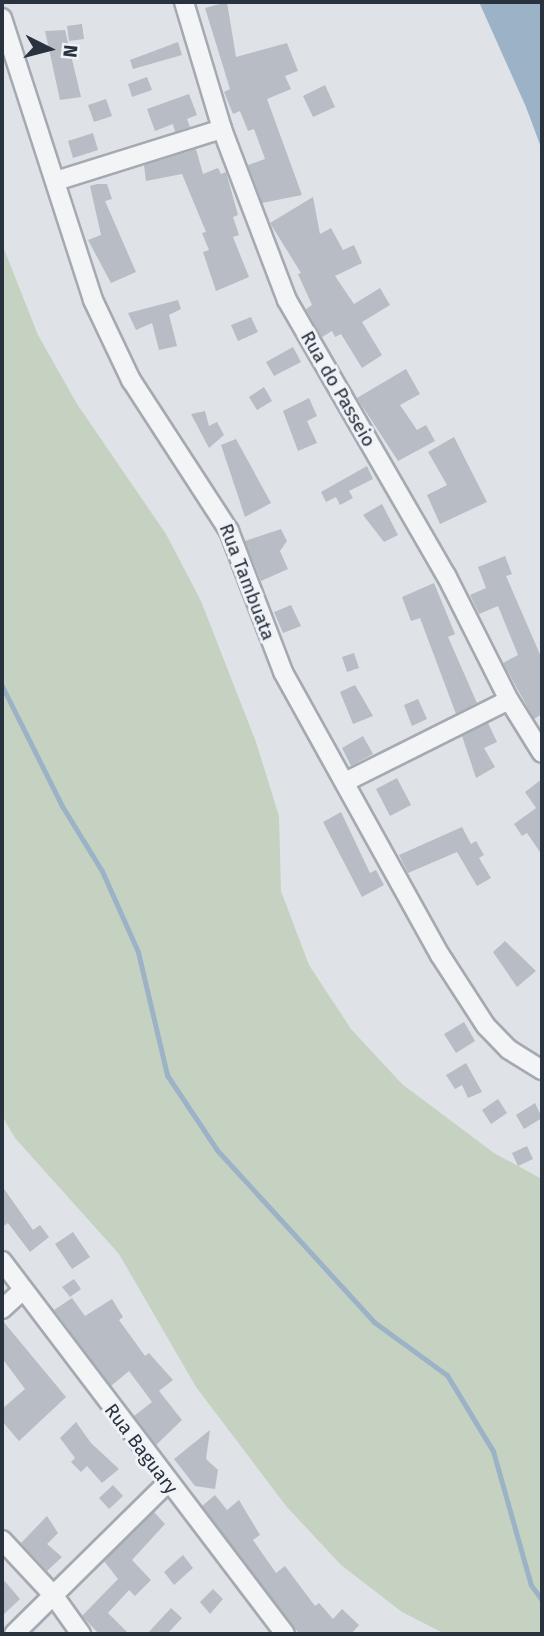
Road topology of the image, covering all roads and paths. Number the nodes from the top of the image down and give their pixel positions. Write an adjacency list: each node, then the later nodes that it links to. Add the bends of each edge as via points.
1 (184, 2): 3 (street, Rua do Passeio)
2 (2, 18): 4 (street, Rua Tambuata)
3 (222, 129): 4 (street); 5 (street, Rua do Passeio, via 287,300 446,575)
4 (56, 181): 7 (street, Rua Tambuata, via 110,338 158,424 229,531 284,672)
5 (509, 700): 6 (street, Rua do Passeio); 7 (street)
6 (542, 753)
7 (347, 781): 8 (street, Rua Tambuata, via 467,999 508,1049)
8 (542, 1070)
9 (2, 1261): 10 (street, Rua Baguary)
10 (22, 1292): 11 (street); 12 (street, Rua Baguary)
11 (2, 1309)
12 (167, 1483): 14 (street); 17 (street, Rua Baguary)
13 (2, 1540): 14 (street)
14 (54, 1596): 15 (street); 16 (street)
15 (15, 1634)
16 (81, 1634)
17 (285, 1634)

